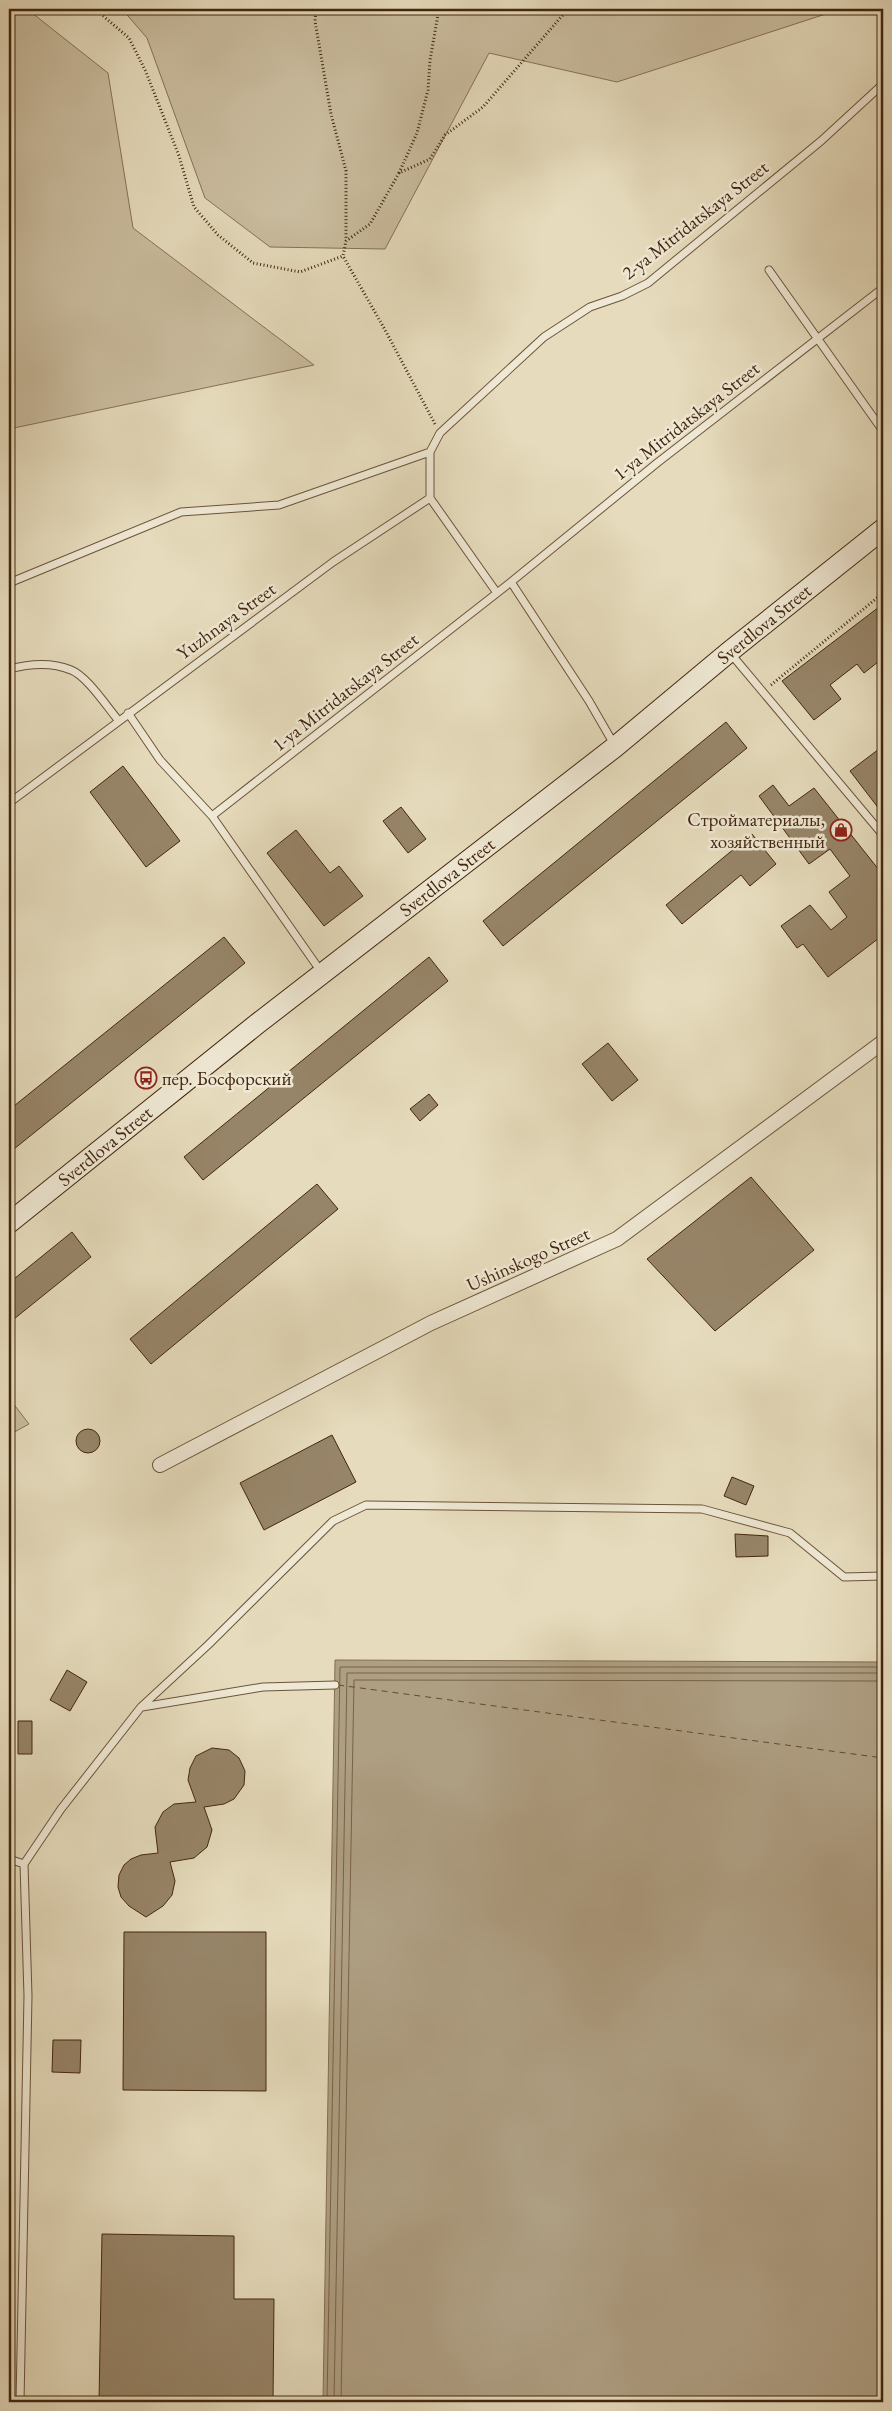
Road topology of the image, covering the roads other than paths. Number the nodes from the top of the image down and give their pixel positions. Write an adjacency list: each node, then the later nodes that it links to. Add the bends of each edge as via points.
1 (883, 84): 6 (lane, 2-ya Mitridatskaya Street, via 821,141 648,283 590,307 544,337 440,433)
2 (769, 270): 4 (lane)
3 (883, 288): 4 (lane, 1-ya Mitridatskaya Street)
4 (819, 339): 5 (lane); 9 (lane, 1-ya Mitridatskaya Street, via 657,463)
5 (883, 430)
6 (430, 452): 7 (lane); 10 (lane, via 279,505 181,512)
7 (430, 498): 11 (lane); 14 (lane, Yuzhnaya Street, via 333,562)
8 (883, 529): 12 (main road, Sverdlova Street)
9 (511, 582): 11 (lane, 1-ya Mitridatskaya Street); 16 (lane, via 589,701)
10 (9, 583)
11 (498, 593): 18 (lane, 1-ya Mitridatskaya Street)
12 (729, 652): 16 (main road, Sverdlova Street); 19 (lane)
13 (9, 668): 15 (lane, via 42,664 71,670 82,677)
14 (128, 713): 15 (lane, Yuzhnaya Street); 18 (lane, via 160,760)
15 (119, 721): 17 (lane, Yuzhnaya Street)
16 (615, 747): 20 (main road, Sverdlova Street)
17 (9, 803)
18 (212, 816): 20 (lane)
19 (883, 835)
20 (322, 973): 22 (main road, Sverdlova Street)
21 (883, 1042): 23 (street, Ushinskogo Street, via 617,1239 430,1323)
22 (9, 1222)
23 (160, 1464)
24 (883, 1576): 26 (lane, via 844,1577 790,1533 702,1509 366,1505 333,1521)
25 (335, 1684): 26 (lane, via 263,1687)
26 (141, 1707): 28 (lane, via 61,1809)
27 (9, 1859): 28 (lane)
28 (24, 1864): 29 (lane, via 28,1996)
29 (20, 2402)

